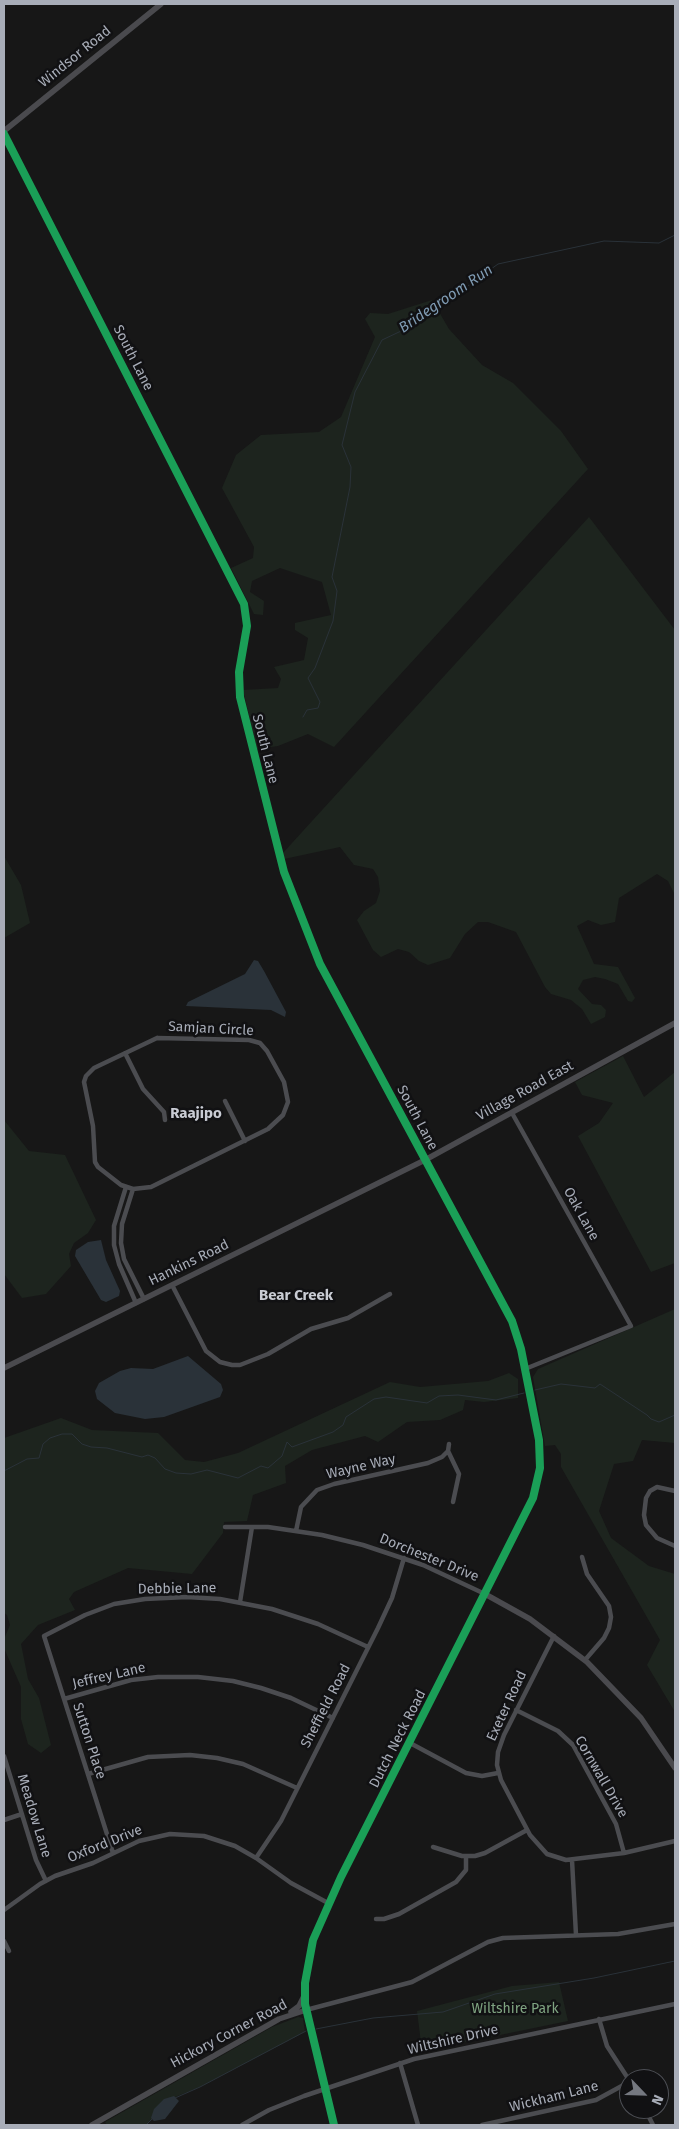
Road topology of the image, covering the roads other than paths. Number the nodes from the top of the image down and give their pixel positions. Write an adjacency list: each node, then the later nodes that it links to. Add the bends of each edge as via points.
1 (162, 4): 2 (street, Windsor Road)
2 (4, 132): 9 (street, South Lane, via 244,604 247,626 239,672 240,697 284,872 320,964)
3 (675, 1023): 6 (street, Village Road East)
4 (124, 1053): 7 (street, via 142,1089 164,1112); 8 (street, Samjan Circle, via 157,1038 260,1043 284,1082 288,1102 284,1115 274,1126); 11 (street, Samjan Circle, via 90,1070 84,1082 93,1126 95,1162)
5 (225, 1101): 8 (street)
6 (512, 1113): 9 (street, Village Road East); 20 (street, Oak Lane, via 631,1326)
7 (165, 1120)
8 (245, 1141): 12 (street, Samjan Circle, via 150,1187)
9 (425, 1160): 10 (street, Village Road East); 20 (street, South Lane, via 512,1321)
10 (386, 1180): 15 (street, Hankins Road)
11 (126, 1187): 12 (street, Samjan Circle); 14 (street, via 113,1236 115,1254)
12 (132, 1190): 13 (street, via 121,1233 122,1251)
13 (130, 1272): 14 (street); 17 (street)
14 (124, 1276): 18 (street)
15 (172, 1285): 16 (street, via 206,1351 220,1362 232,1365 268,1354 311,1329 348,1318); 17 (street, Hankins Road)
16 (390, 1294)
17 (144, 1299): 18 (street, Hankins Road)
18 (136, 1303): 19 (street, Hankins Road)
19 (4, 1368)
20 (525, 1369): 31 (street, Dutch Neck Road, via 539,1440 540,1476 530,1506)
21 (449, 1444): 22 (street)
22 (448, 1451): 24 (street, via 459,1474); 27 (street, Wayne Way, via 428,1463 317,1490 301,1507)
23 (675, 1491): 28 (street, via 657,1487 650,1491 644,1515 646,1525 657,1538)
24 (454, 1502)
25 (225, 1526): 26 (street, Dorchester Drive)
26 (252, 1526): 27 (street, Dorchester Drive); 32 (street)
27 (296, 1531): 30 (street, Dorchester Drive)
28 (675, 1546)
29 (582, 1557): 36 (street, via 587,1574 609,1606 611,1617 604,1638)
30 (404, 1558): 31 (street, Dorchester Drive); 35 (street, Sheffield Road, via 389,1605)
31 (485, 1594): 34 (street, Dorchester Drive); 40 (street, Dutch Neck Road)
32 (240, 1602): 33 (street, Debbie Lane, via 187,1597 133,1600 99,1609); 35 (street, Debbie Lane, via 294,1615)
33 (44, 1636): 37 (street, Sutton Place)
34 (554, 1636): 36 (street, Dorchester Drive); 38 (street, Exeter Road)
35 (368, 1647): 39 (street, Sheffield Road)
36 (585, 1660): 42 (street, Dorchester Drive, via 630,1705)
37 (64, 1699): 39 (street, Jeffrey Lane, via 131,1680 198,1677 261,1688); 44 (street, Sutton Place)
38 (516, 1710): 43 (street, Exeter Road, via 499,1746); 52 (street, Cornwall Drive, via 558,1732 573,1745 616,1824)
39 (332, 1718): 45 (street, Sheffield Road)
40 (410, 1743): 43 (street, via 470,1775); 57 (street, Dutch Neck Road)
41 (4, 1756): 46 (street, Meadow Lane)
42 (675, 1768)
43 (498, 1773): 48 (street, Exeter Road)
44 (88, 1774): 45 (street, via 148,1757 190,1755 243,1764); 51 (street, Sutton Place)
45 (297, 1788): 54 (street, Sheffield Road, via 276,1830)
46 (22, 1814): 47 (street); 56 (street, Meadow Lane)
47 (4, 1820)
48 (527, 1830): 53 (street, via 485,1853); 55 (street, Exeter Road, via 534,1842 548,1854)
49 (675, 1841): 52 (street, Exeter Road)
50 (433, 1847): 53 (street)
51 (113, 1853): 54 (street, Oxford Drive, via 161,1835 194,1834 224,1841); 56 (street, Oxford Drive)
52 (624, 1853): 55 (street, Exeter Road)
53 (466, 1857): 59 (street, via 466,1870 456,1882 400,1914)
54 (256, 1858): 57 (street, Oxford Drive, via 291,1883)
55 (572, 1860): 61 (street)
56 (46, 1881): 58 (street, Oxford Drive)
57 (328, 1903): 64 (street, Dutch Neck Road, via 313,1940)
58 (4, 1910)
59 (376, 1919)
60 (675, 1924): 61 (street, Hickory Corner Road, via 638,1932)
61 (576, 1935): 66 (street, Hickory Corner Road, via 497,1940 412,1982)
62 (4, 1941): 63 (street)
63 (9, 1951)
64 (305, 1994): 66 (street, Dutch Neck Road); 67 (street, via 299,2006)
65 (675, 2004): 68 (street, Wiltshire Drive)
66 (306, 2010): 67 (street, Hickory Corner Road); 72 (street, Dutch Neck Road)
67 (285, 2016): 73 (street, Hickory Corner Road)
68 (599, 2019): 69 (street, Wiltshire Drive); 70 (street, via 606,2043)
69 (400, 2063): 72 (street, Wiltshire Drive); 76 (street)
70 (622, 2069)
71 (619, 2087): 77 (street, Wickham Lane, via 596,2100)
72 (326, 2090): 74 (street, Wiltshire Drive, via 269,2110); 75 (street, Dutch Neck Road)
73 (92, 2125)
74 (242, 2125)
75 (334, 2125)
76 (418, 2125)
77 (482, 2125)

